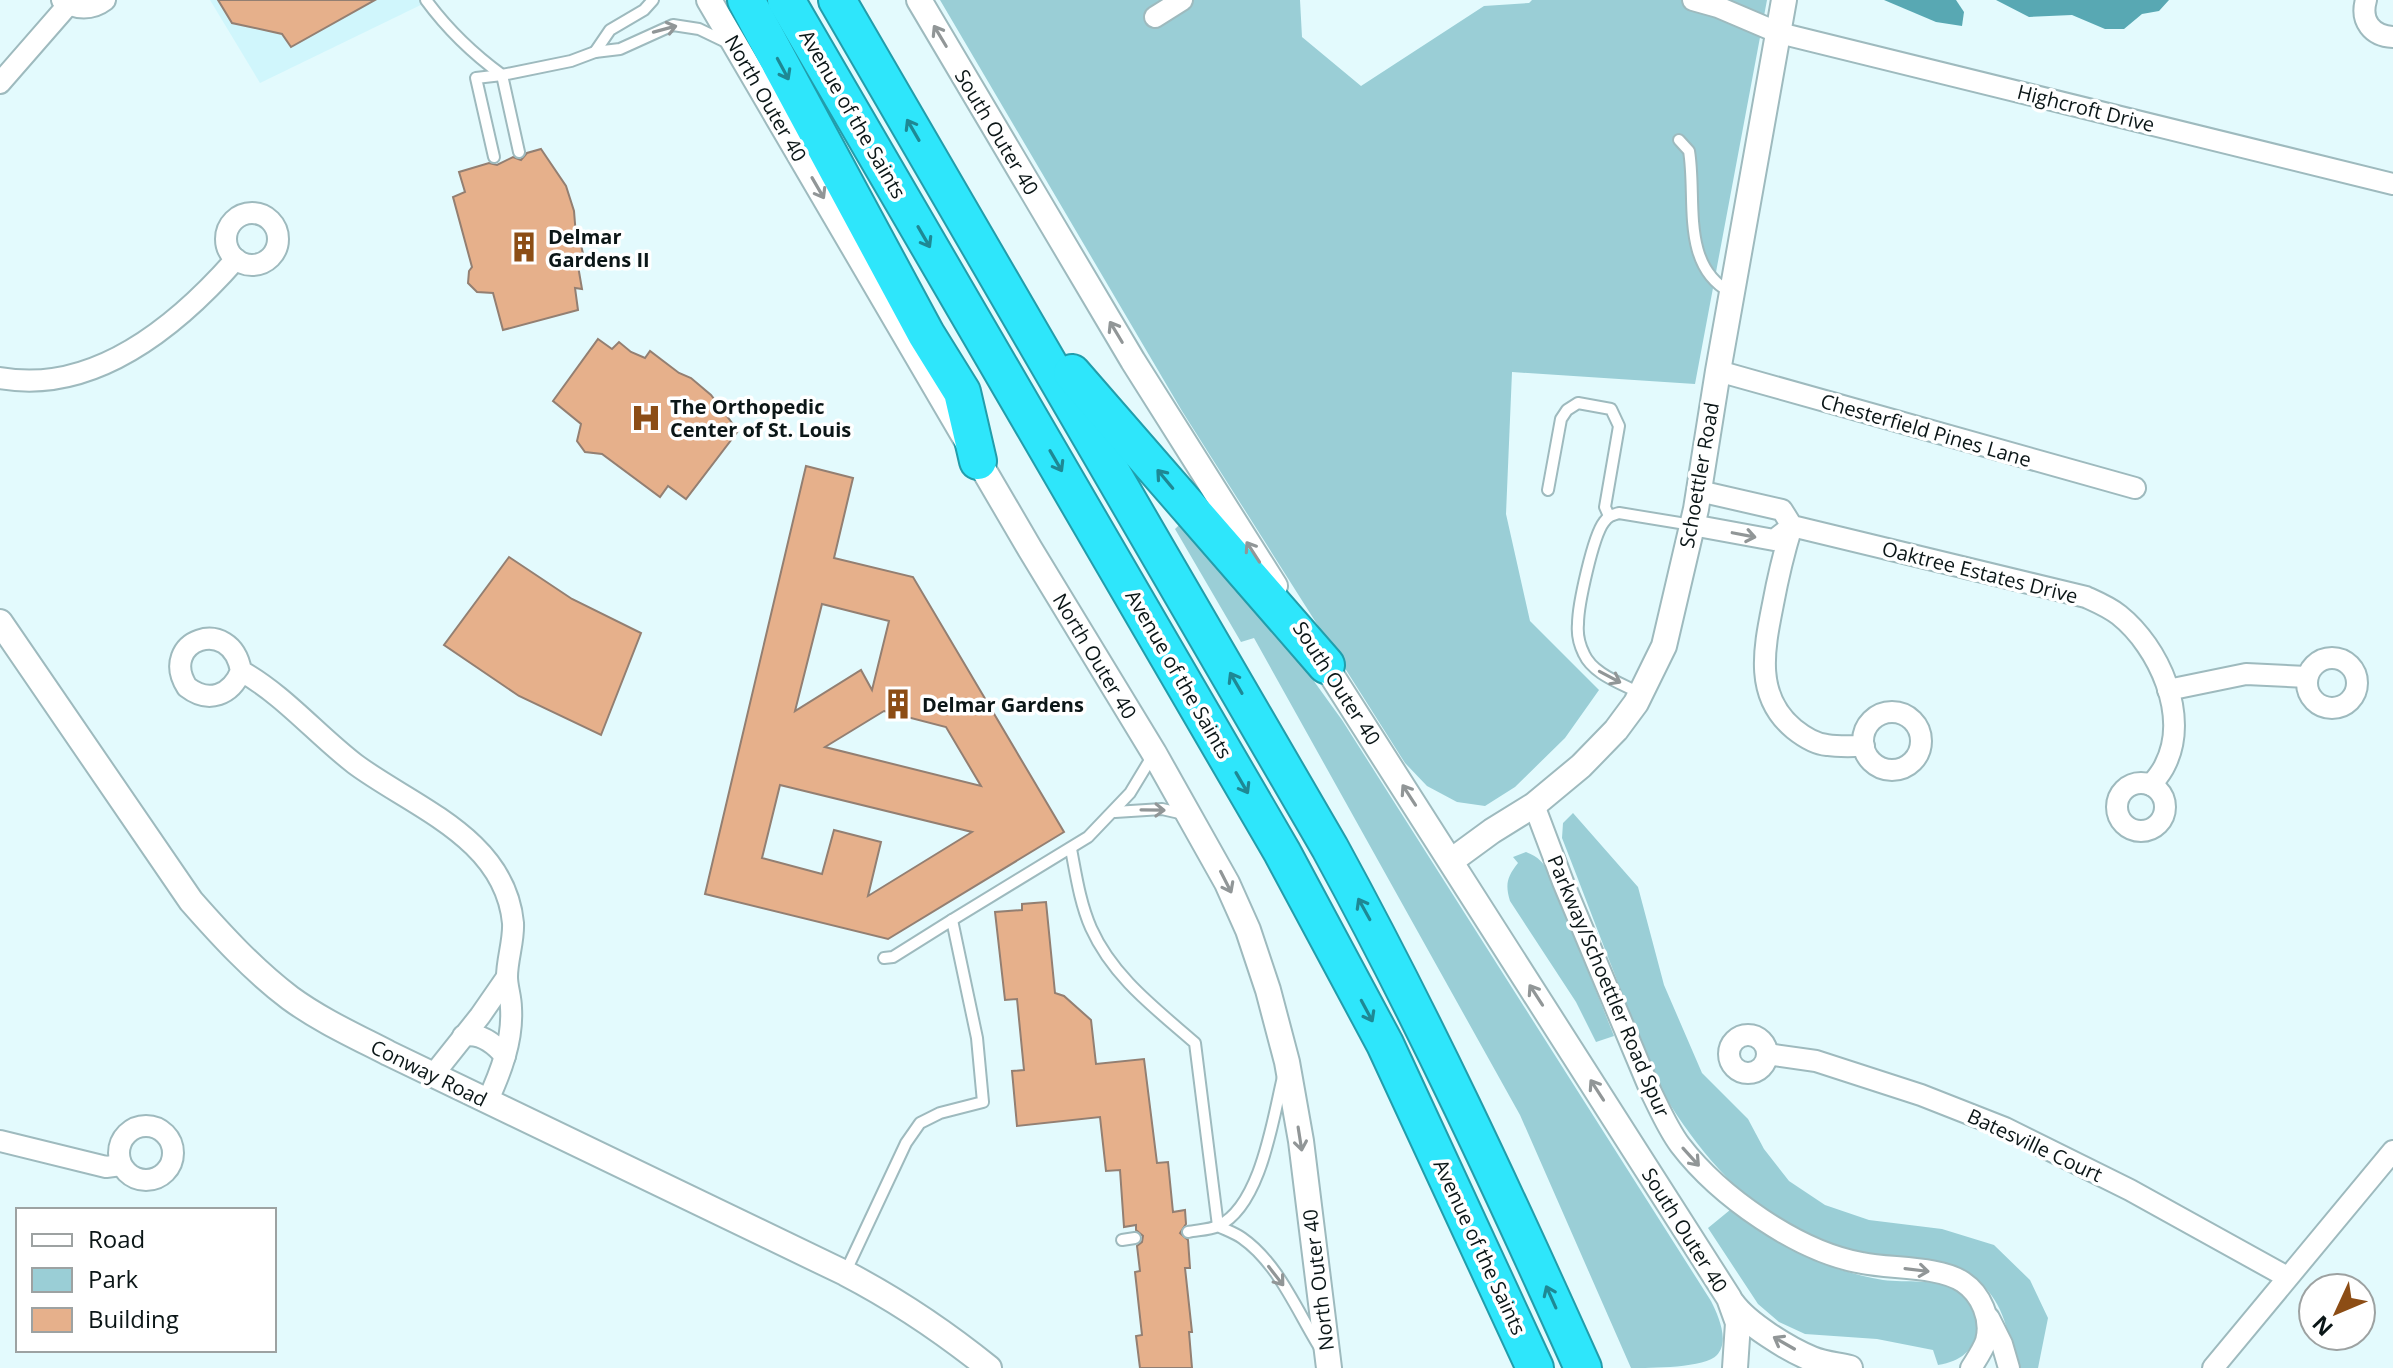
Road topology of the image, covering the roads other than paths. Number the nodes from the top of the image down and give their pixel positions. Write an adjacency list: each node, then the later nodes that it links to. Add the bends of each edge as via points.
1 (105, 0): 13 (street, via 85,8)
2 (426, 0): 19 (lane, via 459,40)
3 (653, 0): 18 (lane, via 610,30)
4 (709, 0): 17 (street, North Outer 40)
5 (746, 0): 30 (highway, one-way to 30, via 962,392)
6 (786, 0): 73 (highway, Avenue of the Saints, one-way to 73, via 1289,864 1385,1044)
7 (837, 0): 27 (highway, one-way to 7)
8 (919, 0): 38 (street, South Outer 40, one-way to 8, via 1133,361)
9 (1182, 0): 14 (street)
10 (1693, 0): 15 (street, Highcroft Drive)
11 (1784, 0): 15 (street, Schoettler Road)
12 (2366, 0): 16 (street, via 2363,10 2369,27)
13 (65, 2): 20 (street)
14 (1155, 17)
15 (1779, 33): 24 (street, Highcroft Drive); 26 (street, Schoettler Road)
16 (2393, 37)
17 (736, 46): 18 (lane, one-way to 17, via 620,49 673,25 699,29); 30 (street, North Outer 40, one-way to 30)
18 (595, 52): 19 (lane)
19 (502, 75): 22 (lane); 23 (lane, via 476,78)
20 (0, 83)
21 (1679, 140): 26 (lane, via 1689,151 1697,249 1704,269)
22 (519, 152)
23 (494, 157)
24 (2393, 184)
25 (236, 259): 29 (street, via 197,301 123,354 57,380)
26 (1732, 293): 28 (street, Schoettler Road)
27 (1023, 318): 38 (highway, one-way to 27); 74 (highway, one-way to 27, via 1379,938 1293,780)
28 (1718, 371): 31 (street, Chesterfield Pines Lane); 33 (street, Schoettler Road)
29 (0, 378)
30 (978, 461): 44 (street, North Outer 40)
31 (2135, 488)
32 (1548, 490): 34 (lane, via 1567,410 1578,403 1611,409 1619,426 1605,507)
33 (1699, 491): 35 (street, Schoettler Road); 36 (street, Oaktree Estates Drive, via 1782,510)
34 (1609, 516): 35 (lane, via 1619,513); 42 (lane, one-way to 42, via 1601,525 1577,623 1584,656 1593,668)
35 (1692, 525): 36 (street, one-way to 36, via 1774,540); 42 (street, Schoettler Road, via 1664,646)
36 (1792, 526): 41 (street, Oaktree Estates Drive, via 2086,597 2119,615 2137,633); 43 (street, via 1764,649 1769,695 1779,713 1806,738 1825,745)
37 (3, 634): 58 (street, Conway Road, via 191,901 224,939 315,1014)
38 (1326, 665): 50 (street, South Outer 40, one-way to 38)
39 (241, 671): 53 (street, via 365,771 473,844 494,869 513,921)
40 (2307, 677): 41 (street, via 2246,674)
41 (2168, 690): 45 (street, Oaktree Estates Drive, via 2172,743)
42 (1641, 694): 46 (street, Schoettler Road, via 1616,730)
43 (1864, 746)
44 (1154, 753): 47 (lane); 48 (street, North Outer 40)
45 (2151, 785)
46 (1534, 805): 50 (street, Schoettler Road); 70 (street, Parkway/Schoettler Road Spur, one-way to 70, via 1651,1092 1696,1163 1751,1212 1800,1242 1858,1263 1945,1274 1977,1294)
47 (1115, 812): 48 (lane, one-way to 48, via 1162,809); 49 (lane)
48 (1190, 816): 57 (street, North Outer 40, one-way to 57, via 1248,930)
49 (1071, 849): 51 (lane); 63 (lane, via 1090,925 1105,955 1128,984 1195,1043)
50 (1451, 861): 69 (street, South Outer 40, one-way to 50)
51 (952, 920): 52 (lane); 67 (lane, via 977,1038 983,1102 920,1123)
52 (884, 958)
53 (507, 977): 54 (street); 56 (street, via 512,1011)
54 (463, 1036): 56 (street, via 477,1035); 58 (street)
55 (1767, 1054): 68 (street, Batesville Court, via 1816,1061 2005,1128)
56 (505, 1056): 59 (street)
57 (1287, 1062): 63 (lane, via 1261,1170 1233,1214); 71 (street, North Outer 40, one-way to 71)
58 (433, 1075): 59 (street, Conway Road)
59 (487, 1102): 67 (street, Conway Road)
60 (0, 1141): 62 (street, via 106,1167)
61 (2393, 1151): 68 (street)
62 (121, 1165)
63 (1218, 1226): 64 (lane); 71 (lane, one-way to 71, via 1242,1238 1283,1283)
64 (1188, 1232)
65 (1135, 1238): 66 (lane)
66 (1122, 1240)
67 (845, 1273): 72 (street, Conway Road, via 898,1301)
68 (2287, 1277): 79 (street)
69 (1729, 1298): 75 (street, South Outer 40, via 1738,1323); 76 (street, one-way to 69, via 1813,1360 1774,1338)
70 (1983, 1307): 77 (street, via 1986,1341); 78 (street, Parkway/Schoettler Road Spur)
71 (1328, 1364)
72 (989, 1368)
73 (1535, 1368)
74 (1583, 1368)
75 (1735, 1368)
76 (1850, 1368)
77 (1971, 1368)
78 (2009, 1368)
79 (2213, 1368)

